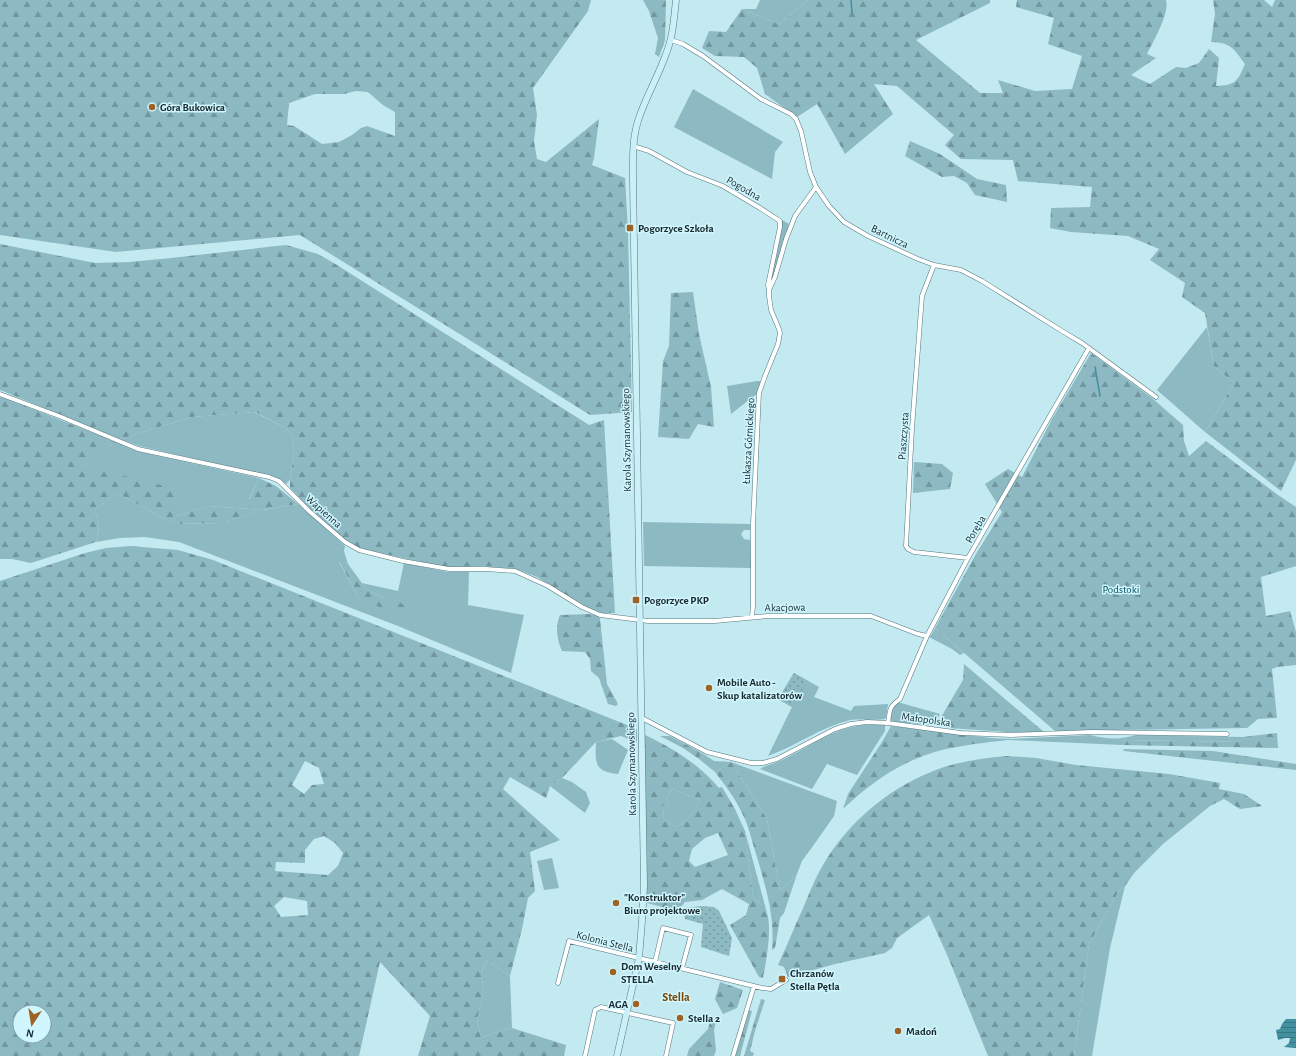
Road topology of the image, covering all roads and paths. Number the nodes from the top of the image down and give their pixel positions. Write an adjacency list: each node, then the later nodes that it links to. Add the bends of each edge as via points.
1 (676, 0): 2 (street, Karola Szymanowskiego)
2 (671, 40): 3 (street, Karola Szymanowskiego, via 637,123); 4 (street, Bartnicza, via 703,56 761,99 796,119)
3 (633, 146): 6 (street, Pogodna, via 723,186 780,221); 12 (street, Karola Szymanowskiego)
4 (816, 187): 5 (street, Bartnicza, via 844,222 890,247); 6 (street, Łukasza Górnickiego, via 795,216)
5 (934, 265): 7 (street, Bartnicza, via 970,274); 10 (street, Piaszczysta, via 922,296 906,546 914,552)
6 (769, 290): 11 (street, Łukasza Górnickiego, via 771,310 780,333 759,393 754,485)
7 (1089, 348): 9 (street, Bartnicza); 10 (street, Poręba)
8 (0, 394): 12 (street, Wapienna, via 138,449 279,481 309,511 345,542 359,550 449,569 516,571 600,615)
9 (1156, 397)
10 (968, 558): 13 (street, Poręba)
11 (752, 617): 12 (street, Akacjowa, via 715,621); 13 (street, Akacjowa, via 871,616)
12 (639, 619): 14 (street, Karola Szymanowskiego)
13 (927, 636): 15 (street, Poręba, via 900,699 890,708)
14 (641, 719): 15 (street, Małopolska, via 707,752 751,763 777,759 840,727 866,722); 17 (street, Karola Szymanowskiego, via 644,886)
15 (888, 722): 16 (street, Małopolska, via 960,733 1011,735 1092,732)
16 (1227, 734)
17 (639, 958): 18 (street, Kolonia Stella); 21 (street, Kolonia Stella, via 569,941); 23 (street, Karola Szymanowskiego)
18 (654, 962): 19 (street, Kolonia Stella); 19 (street, via 663,928 691,935)
19 (682, 968): 22 (street, Kolonia Stella)
20 (786, 980): 22 (street, Kolonia Stella, via 771,989)
21 (558, 983)
22 (754, 986): 27 (street)
23 (626, 1013): 24 (street, via 601,1007 595,1010); 25 (street, Karola Szymanowskiego); 26 (street, via 673,1023)
24 (585, 1056)
25 (617, 1056)
26 (666, 1056)
27 (733, 1056)

